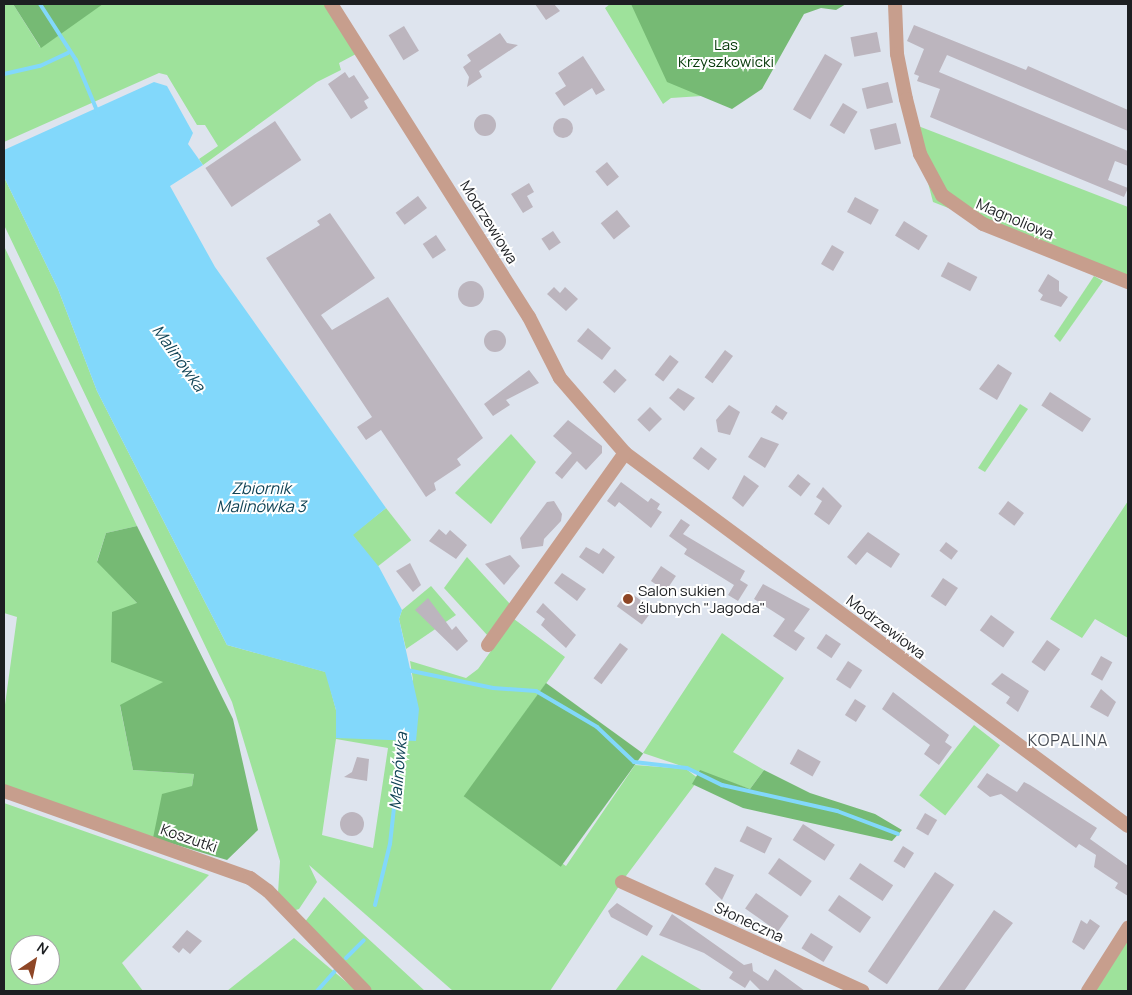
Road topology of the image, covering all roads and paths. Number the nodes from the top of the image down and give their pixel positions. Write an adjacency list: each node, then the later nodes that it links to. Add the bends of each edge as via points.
1 (331, 4): 4 (street, Modrzewiowa, via 529,317 560,378)
2 (895, 4): 3 (street, Magnoliowa, via 897,54 906,99 923,162 942,195 983,224)
3 (1128, 282)
4 (625, 453): 5 (street); 7 (street, Modrzewiowa)
5 (488, 645)
6 (4, 791): 10 (street, Koszutki, via 250,878 268,891)
7 (1128, 826)
8 (622, 882): 11 (street, Słoneczna)
9 (1128, 928): 12 (street)
10 (365, 991)
11 (862, 991)
12 (1088, 991)

